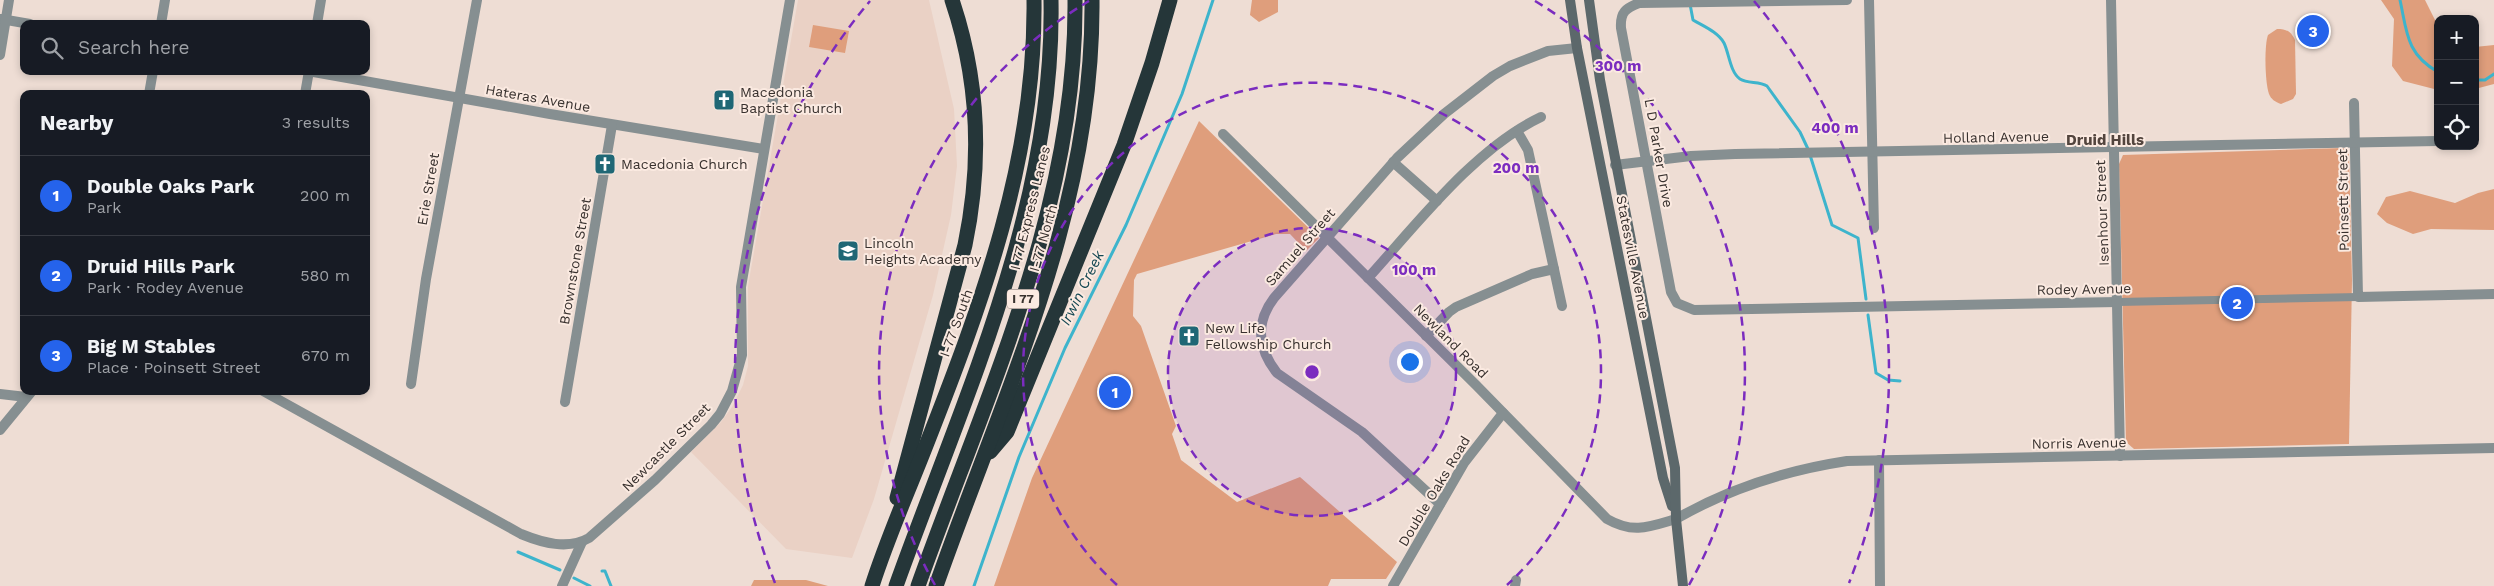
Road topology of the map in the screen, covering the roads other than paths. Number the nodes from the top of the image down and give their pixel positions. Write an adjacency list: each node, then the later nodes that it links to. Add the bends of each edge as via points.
1 (9, 0): 17 (street)
2 (165, 0): 18 (street)
3 (321, 0): 19 (street)
4 (477, 0): 28 (street, Erie Street)
5 (790, 0): 37 (street, Newcastle Street)
6 (952, 0): 68 (highway, via 967,50 975,102 972,203 960,264)
7 (1034, 0): 68 (highway, I-77 South / I 77, via 1025,127 1000,240 970,334)
8 (1051, 0): 70 (highway, I 77 Express Lanes / I 77, via 1045,113 1025,216 995,316)
9 (1075, 0): 71 (highway, I 77 Express Lanes / I 77, via 1067,116 1047,222 1018,314)
10 (1092, 0): 64 (highway, I-77 North / I 77, via 1088,91 1070,198 1037,312)
11 (1170, 0): 64 (highway, via 1124,145 1048,335 1007,432)
12 (1570, 0): 21 (main road, Statesville Avenue)
13 (1589, 0): 41 (main road, Statesville Avenue)
14 (1847, 0): 39 (street, L D Parker Drive, via 1639,4 1627,8 1620,18 1621,28)
15 (1869, 0): 38 (street)
16 (2111, 0): 36 (street, Isenhour Street)
17 (3, 19): 20 (street); 22 (street)
18 (162, 20)
19 (318, 20)
20 (20, 22)
21 (1577, 48): 40 (street, Samuel Street, via 1548,51 1493,76 1420,135); 66 (main road, Statesville Avenue, via 1663,478)
22 (0, 54)
23 (152, 75): 26 (street)
24 (308, 75): 27 (street)
25 (331, 75): 28 (street, Hateras Avenue)
26 (150, 90)
27 (307, 90)
28 (460, 98): 31 (street, Hateras Avenue); 53 (street, Erie Street)
29 (2354, 103): 35 (street, Poinsett Street)
30 (1542, 117): 32 (street)
31 (612, 125): 37 (street, Hateras Avenue); 58 (street, Brownstone Street)
32 (1517, 131): 42 (street, via 1470,167); 45 (street, via 1528,150)
33 (1223, 134): 44 (street, Newland Road)
34 (2434, 141): 35 (street, Holland Avenue)
35 (2356, 143): 36 (street, Holland Avenue); 48 (street, Poinsett Street)
36 (2114, 148): 38 (street, Holland Avenue); 49 (street, Isenhour Street)
37 (764, 149): 67 (street, Newcastle Street, via 741,287 742,355 728,400 711,425 655,480)
38 (1873, 153): 39 (street, Holland Avenue, via 1735,154); 43 (street)
39 (1646, 161): 41 (street, Holland Avenue); 50 (street, L D Parker Drive, via 1670,292)
40 (1393, 162): 42 (street); 44 (street, Samuel Street)
41 (1616, 165): 66 (main road, Statesville Avenue, via 1675,468)
42 (1437, 202): 46 (street)
43 (1874, 228)
44 (1326, 237): 46 (street, Newland Road); 65 (street, Samuel Street, via 1266,309 1260,332 1263,351 1277,373 1362,432)
45 (1554, 269): 51 (street); 52 (street, via 1532,274 1456,308)
46 (1368, 278): 52 (street, Newland Road)
47 (2494, 294): 48 (street, Rodey Avenue)
48 (2358, 297): 49 (street, Rodey Avenue)
49 (2118, 302): 50 (street, Rodey Avenue, via 1694,310); 62 (street, Isenhour Street)
50 (1677, 303)
51 (1562, 306)
52 (1426, 336): 59 (street, Newland Road)
53 (410, 384)
54 (0, 394): 55 (street)
55 (20, 394)
56 (28, 395): 60 (street)
57 (270, 395): 67 (street, via 521,534 555,544)
58 (565, 402)
59 (1503, 413): 65 (street, Double Oaks Road, via 1470,453); 66 (street, Newland Road, via 1607,519 1620,527 1649,527)
60 (0, 430)
61 (2494, 448): 62 (street, Norris Avenue)
62 (2120, 456): 63 (street, Norris Avenue)
63 (1879, 460): 66 (street, Norris Avenue, via 1847,461 1789,473 1704,503); 75 (street)
64 (982, 461): 72 (highway, I-77 North / I 77)
65 (1440, 504): 73 (street, Double Oaks Road)
66 (1676, 519): 74 (main road, Statesville Avenue)
67 (582, 542): 69 (street)
68 (874, 581)
69 (562, 586)
70 (896, 586)
71 (918, 586)
72 (936, 586)
73 (1393, 586)
74 (1683, 586)
75 (1880, 586)

